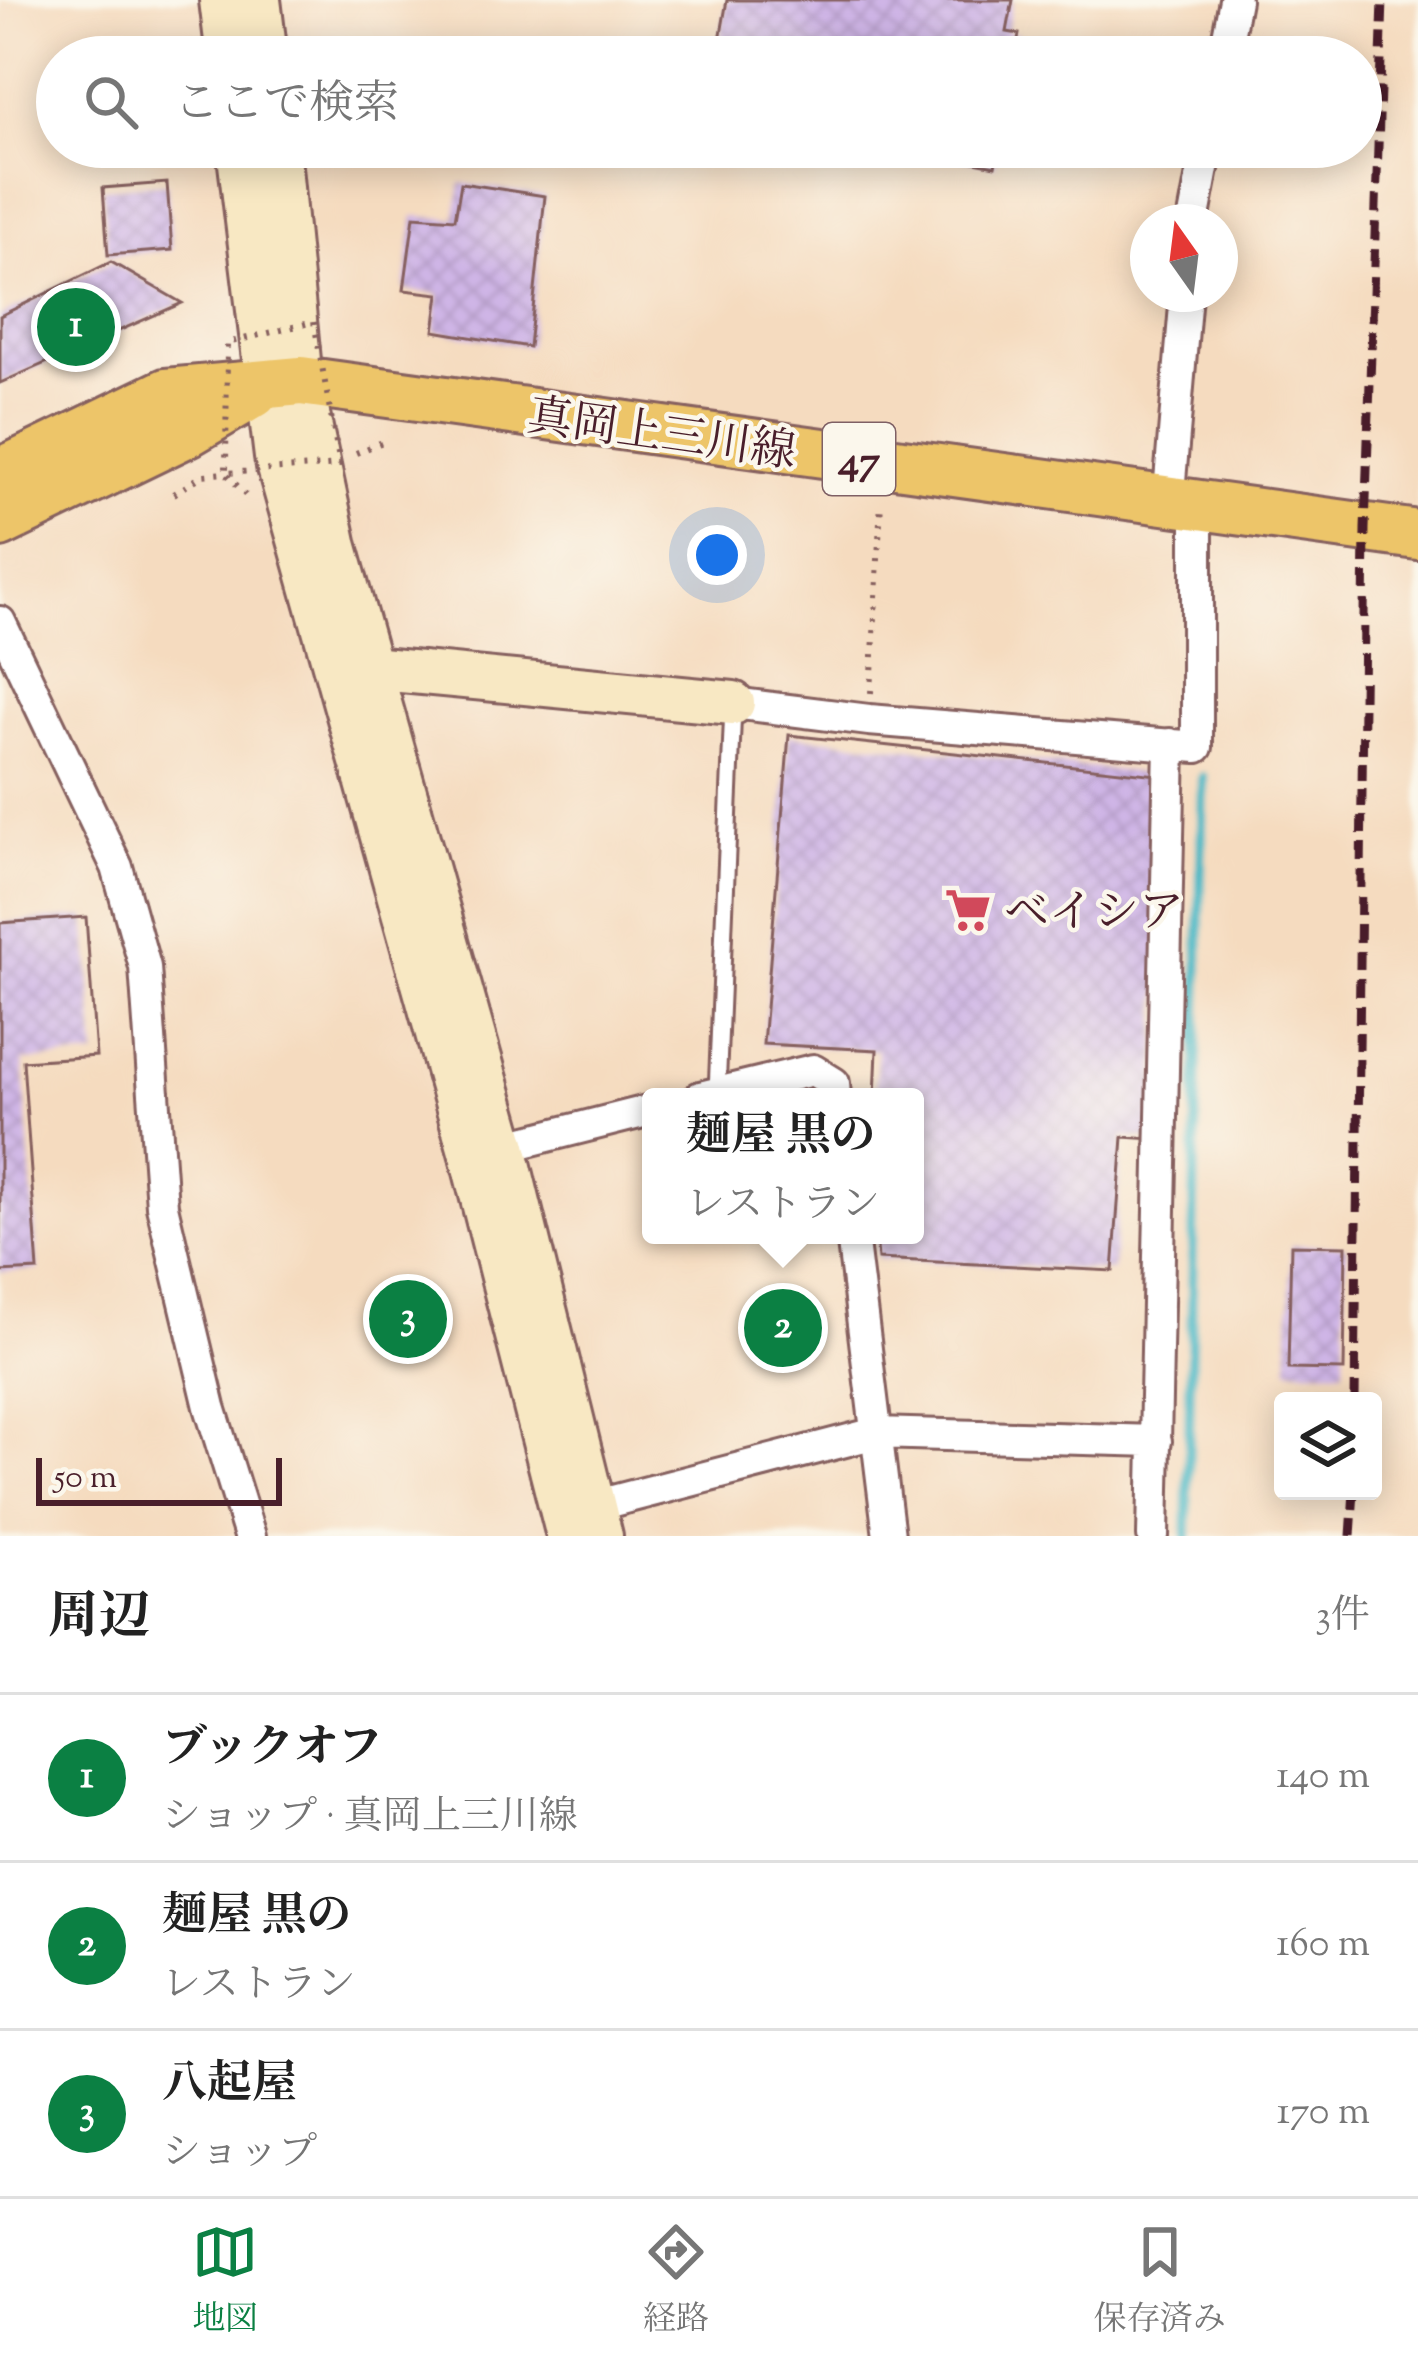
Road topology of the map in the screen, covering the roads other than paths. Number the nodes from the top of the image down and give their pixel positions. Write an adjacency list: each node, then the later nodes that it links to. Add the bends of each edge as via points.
1 (221, 0): 4 (street)
2 (259, 0): 5 (street)
3 (1235, 0): 6 (street)
4 (225, 36)
5 (263, 36)
6 (1228, 36)
7 (242, 168): 12 (street)
8 (278, 168): 12 (street)
9 (1203, 168): 10 (street)
10 (1196, 204)
11 (1186, 312): 14 (street)
12 (282, 384): 13 (main road, 真岡上三川線 / 47, via 166,393); 14 (main road, 真岡上三川線 / 47); 15 (main road); 18 (street); 25 (street, via 300,551)
13 (0, 473)
14 (1182, 506): 16 (main road, 真岡上三川線 / 47); 20 (street, via 1196,747)
15 (0, 523)
16 (1418, 535)
17 (0, 622): 30 (street, via 117,867 139,947 162,1206)
18 (370, 668): 19 (street); 25 (street)
19 (734, 703): 20 (street); 21 (lane)
20 (1170, 744): 28 (street)
21 (708, 1088)
22 (737, 1088): 23 (street, via 813,1070)
23 (834, 1088)
24 (642, 1112): 25 (street)
25 (488, 1151): 29 (street)
26 (853, 1244): 27 (street)
27 (875, 1433): 28 (street); 29 (street); 31 (street)
28 (1156, 1441): 32 (street)
29 (582, 1523)
30 (250, 1536)
31 (889, 1536)
32 (1153, 1536)

